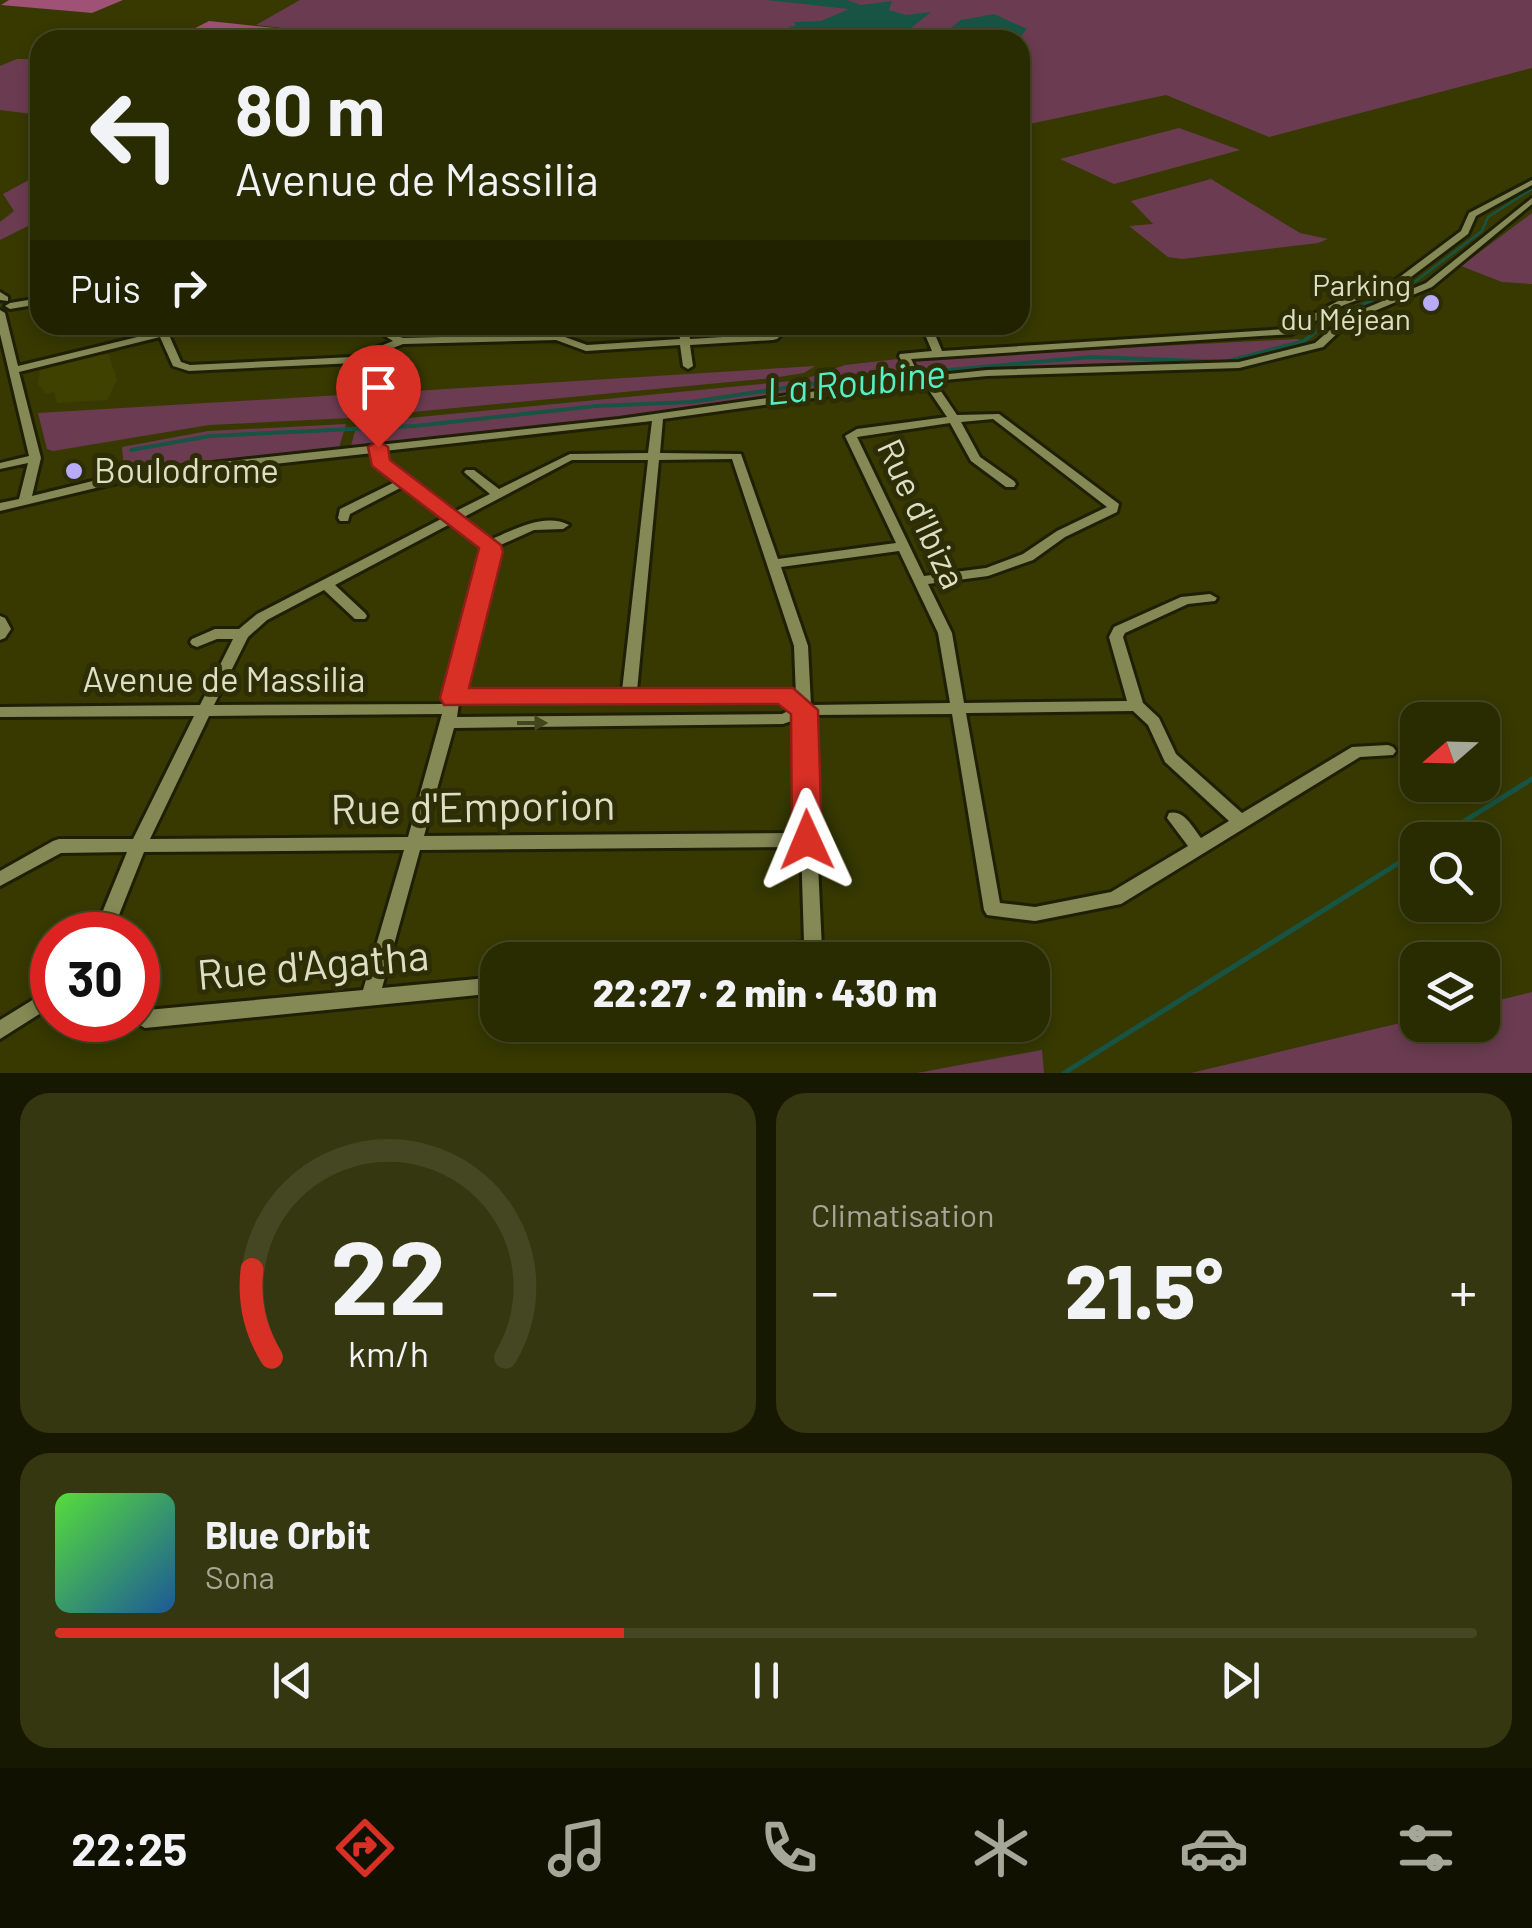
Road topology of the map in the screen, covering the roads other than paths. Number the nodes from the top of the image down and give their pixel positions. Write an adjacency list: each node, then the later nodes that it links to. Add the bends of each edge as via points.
1 (1532, 182): 15 (street, via 1472,215 1465,232 1400,281 1288,332)
2 (1532, 200): 19 (street, via 1429,285 1370,310 1310,349 1221,366)
3 (30, 302): 4 (street)
4 (4, 305): 17 (street)
5 (139, 335): 17 (street)
6 (165, 335): 13 (street, via 177,364 189,368 355,360)
7 (390, 335): 13 (street)
8 (560, 335): 12 (street)
9 (684, 335): 14 (street)
10 (775, 335): 14 (street)
11 (930, 335): 15 (street)
12 (556, 337): 13 (street); 14 (street, via 586,348)
13 (401, 342)
14 (685, 342): 16 (street)
15 (938, 354): 19 (street, Rue d'Ibiza, via 905,358)
16 (688, 366)
17 (15, 368): 18 (street); 24 (street)
18 (0, 370)
19 (922, 380): 20 (street); 21 (street, Rue d'Ibiza)
20 (658, 415): 22 (street); 23 (street)
21 (954, 419): 28 (street, via 976,459); 36 (street, Rue d'Ibiza, via 851,436); 38 (street, via 996,416 1114,509 988,572)
22 (378, 447): 27 (street, via 380,462); 30 (street, via 129,476)
23 (655, 456): 29 (street, via 570,457); 37 (street, via 737,456); 46 (street)
24 (34, 458): 25 (street); 30 (street)
25 (0, 466)
26 (470, 472): 29 (street)
27 (403, 482): 32 (street, via 344,512); 33 (street)
28 (1010, 484)
29 (497, 494): 33 (street)
30 (25, 498): 31 (street)
31 (0, 507)
32 (344, 518)
33 (452, 519): 35 (street); 39 (street)
34 (562, 525): 35 (street, via 532,526)
35 (489, 545): 49 (street)
36 (903, 546): 37 (street); 38 (street, Rue d'Ibiza)
37 (773, 564): 50 (street, via 801,646)
38 (920, 581): 48 (street, Rue d'Ibiza, via 944,634)
39 (326, 584): 41 (street); 43 (street)
40 (1210, 598): 47 (street, via 1186,600 1118,630)
41 (360, 616)
42 (0, 621): 44 (street)
43 (242, 634): 45 (street); 51 (street)
44 (0, 635)
45 (197, 642)
46 (629, 695): 49 (street, Avenue de Massilia); 50 (street, Avenue de Massilia, via 783,695)
47 (1136, 706): 48 (street, Avenue de Massilia); 55 (street, via 1154,722 1170,758)
48 (958, 709): 50 (street, Avenue de Massilia); 59 (street, Rue d'Ibiza, via 993,910 1035,914 1115,899)
49 (450, 710): 50 (street, Avenue de Massilia, one-way to 50, via 783,720); 51 (street, Avenue de Massilia); 58 (street)
50 (804, 710): 56 (street)
51 (204, 711): 52 (street, Avenue de Massilia); 57 (street)
52 (0, 712)
53 (1388, 751): 55 (street, via 1357,752)
54 (1176, 818): 59 (street)
55 (1240, 822): 59 (street)
56 (807, 840): 58 (street, Rue d'Emporion); 62 (street)
57 (138, 844): 58 (street, Rue d'Emporion); 60 (street, Rue d'Emporion, via 58,846); 61 (street)
58 (412, 844): 64 (street)
59 (1199, 848)
60 (0, 879)
61 (111, 912)
62 (813, 942)
63 (480, 987): 64 (street, Rue d'Agatha)
64 (370, 998): 66 (street, Rue d'Agatha)
65 (30, 1010): 67 (street)
66 (160, 1017)
67 (0, 1030)

